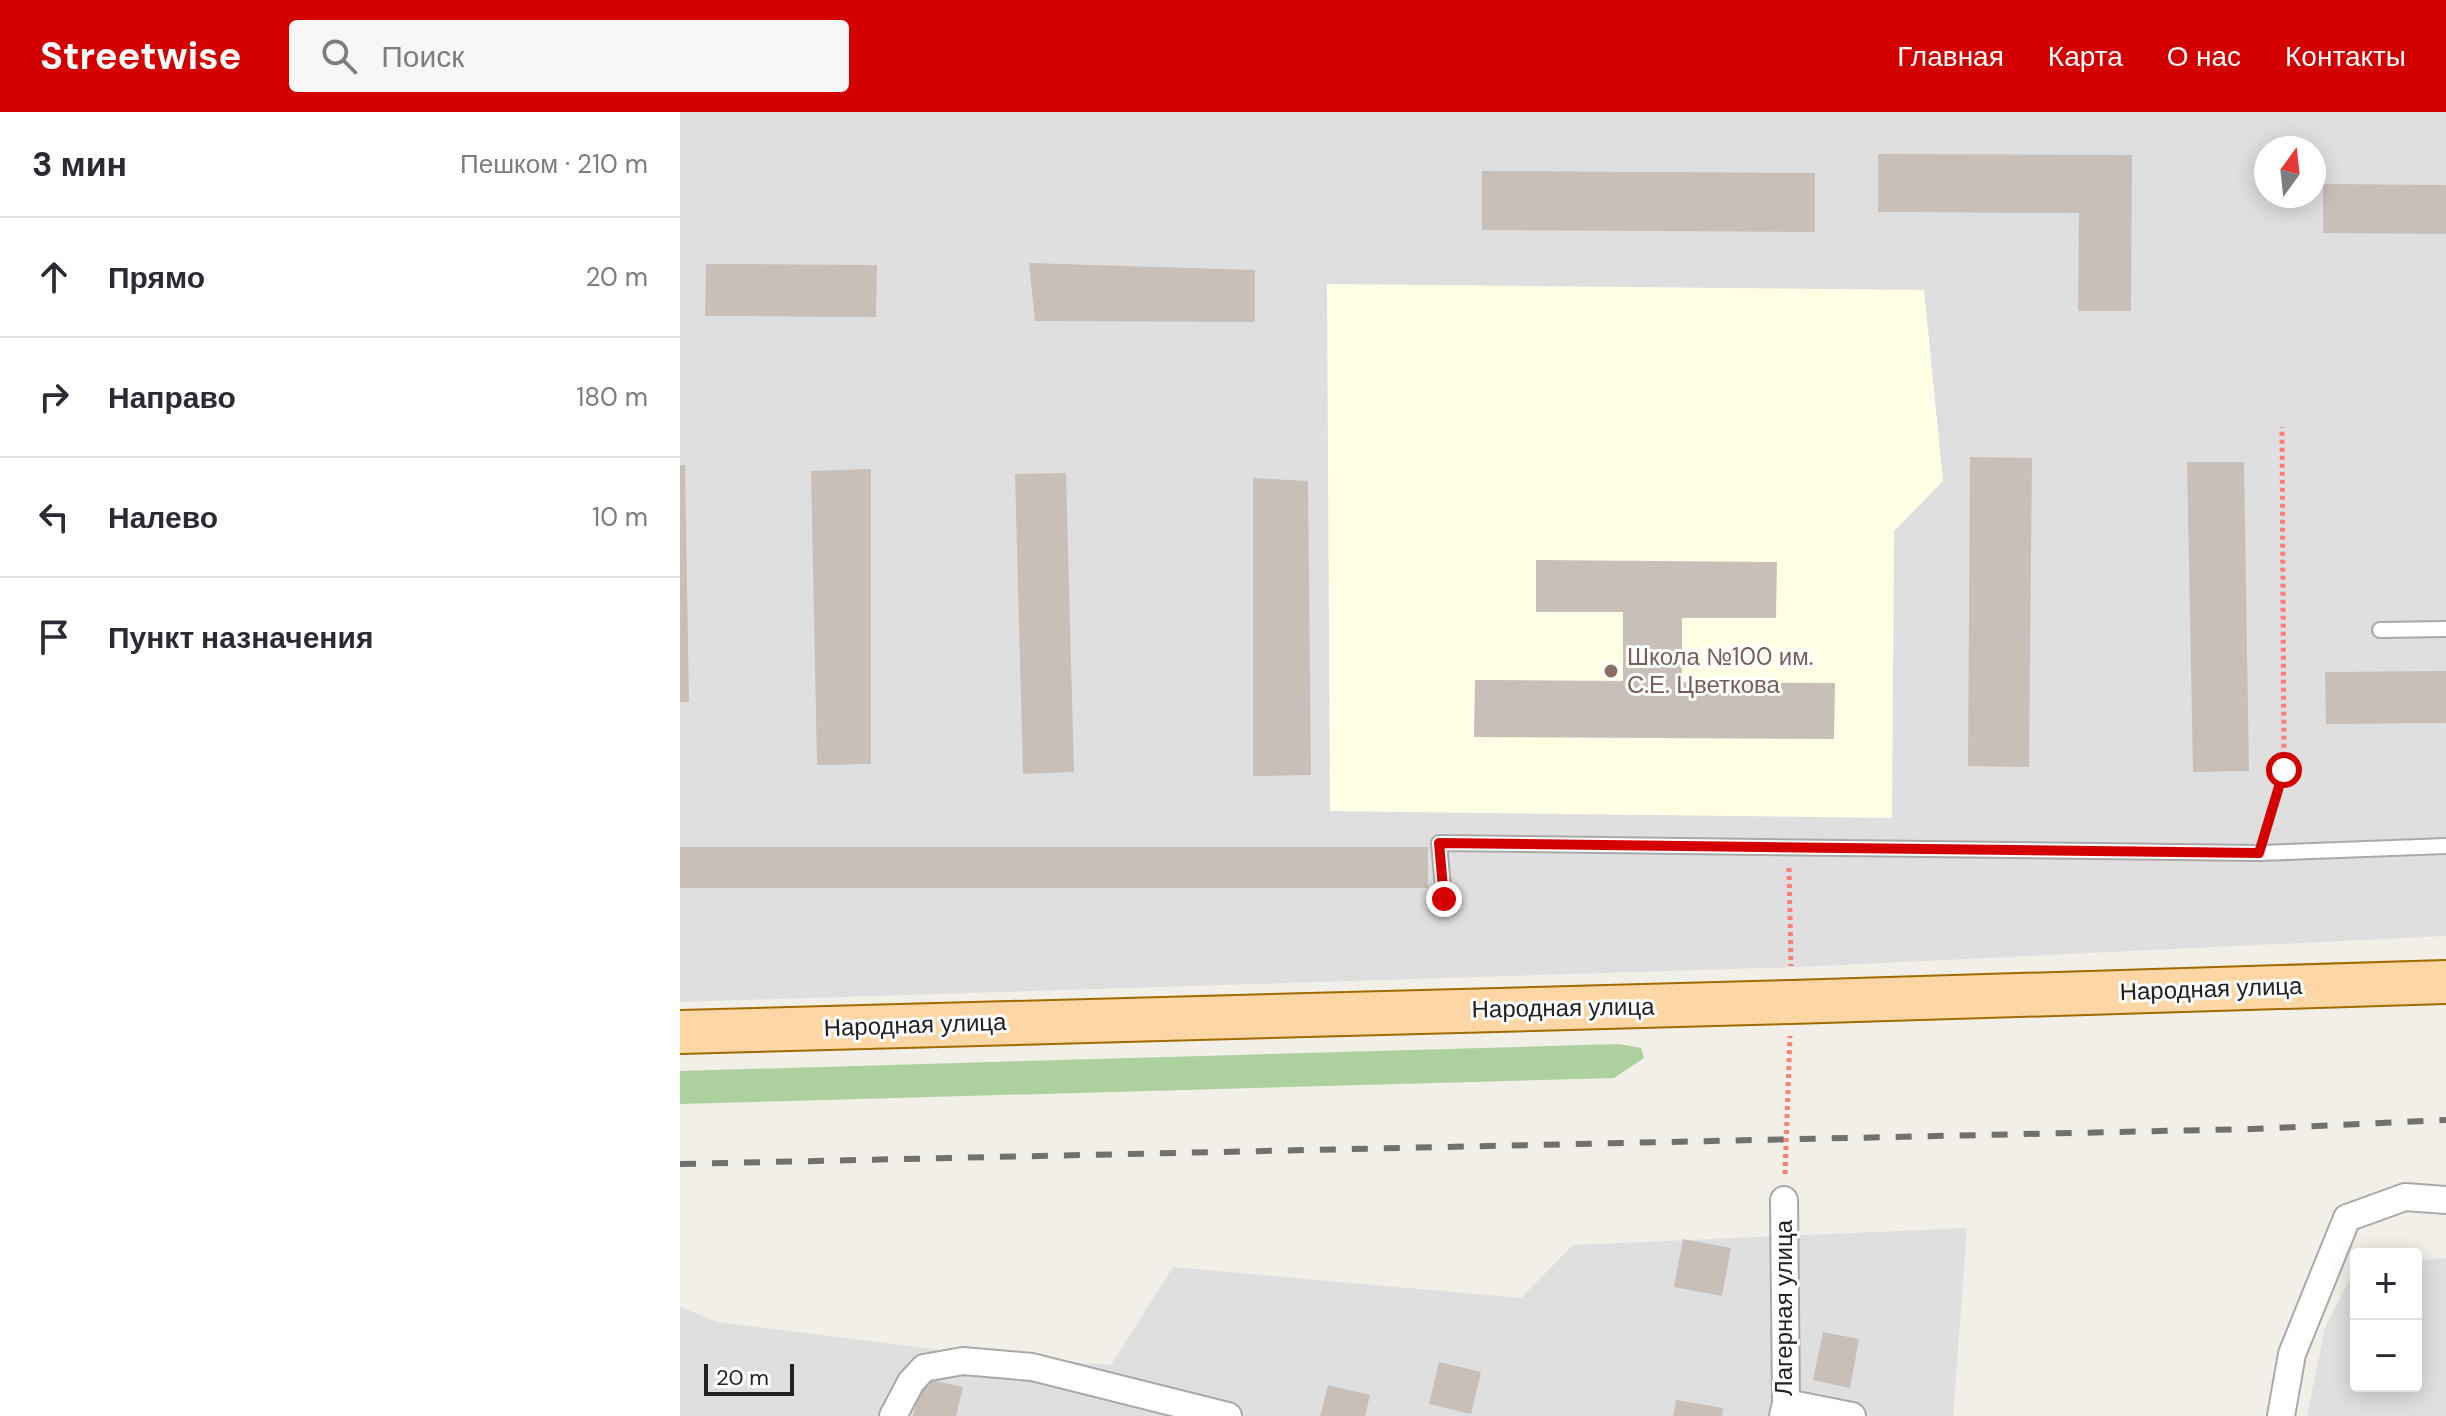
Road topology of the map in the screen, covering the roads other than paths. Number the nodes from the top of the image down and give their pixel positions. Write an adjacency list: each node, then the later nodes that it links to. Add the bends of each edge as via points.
1 (2446, 629): 2 (lane)
2 (2380, 630)
3 (2446, 846): 4 (lane, via 2259,853 1439,843)
4 (1444, 899)
5 (2446, 982): 6 (main road, Народная улица)
6 (680, 1032)
7 (1784, 1200): 9 (street, Лагерная улица)
8 (2446, 1200): 13 (street, via 2405,1197 2347,1218 2292,1354)
9 (1784, 1410): 12 (street)
10 (893, 1416): 11 (street, via 924,1368 963,1361 1032,1367)
11 (1228, 1416)
12 (1852, 1416)
13 (2281, 1416)

